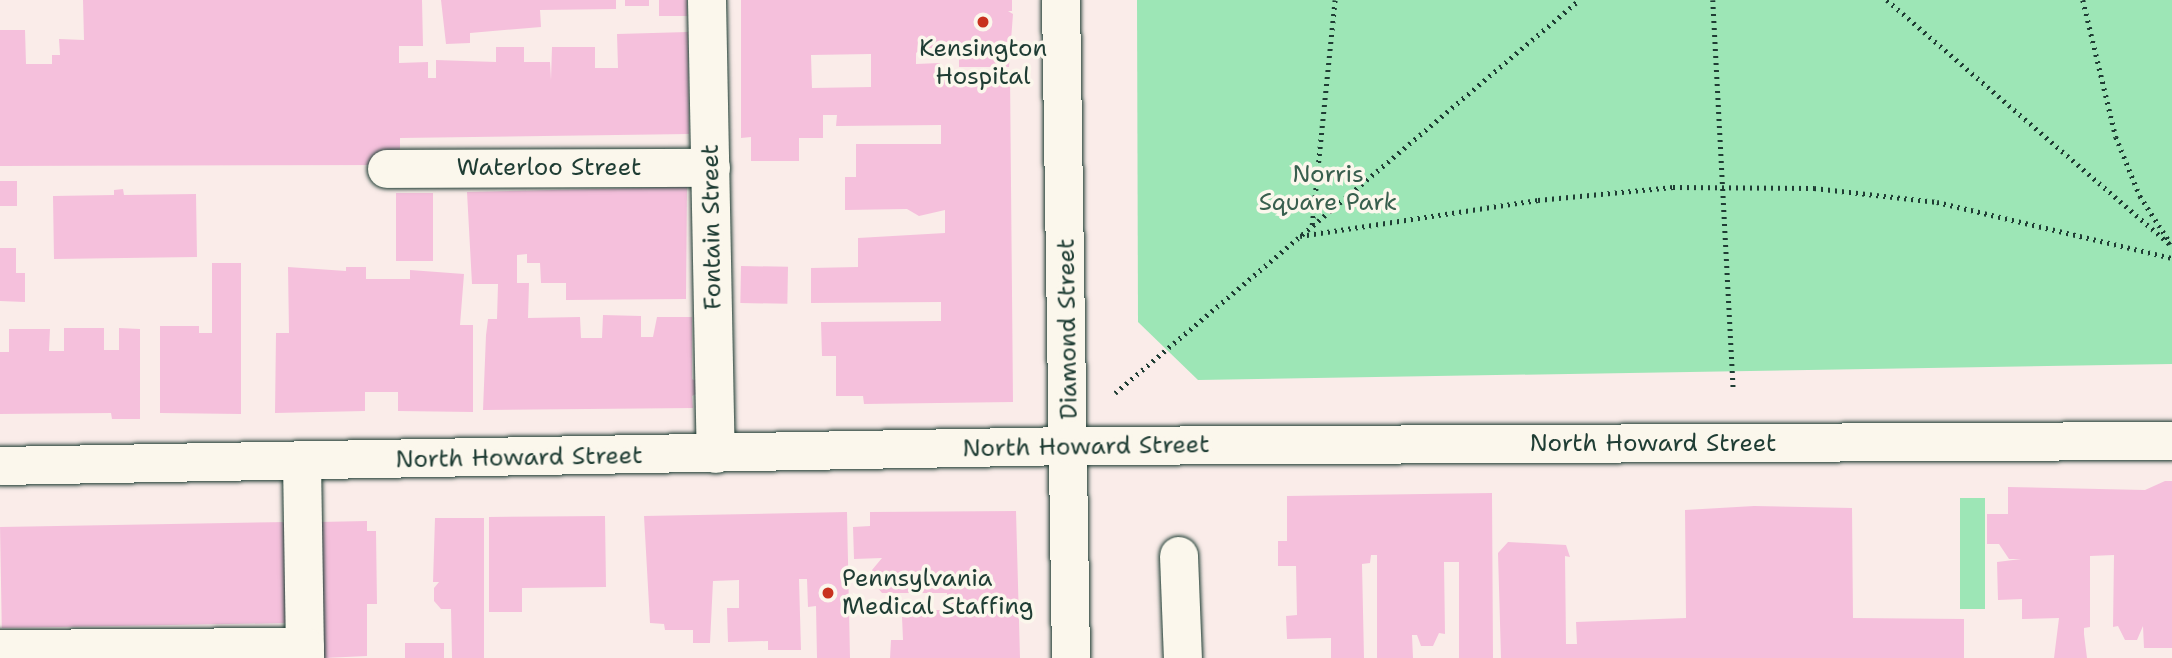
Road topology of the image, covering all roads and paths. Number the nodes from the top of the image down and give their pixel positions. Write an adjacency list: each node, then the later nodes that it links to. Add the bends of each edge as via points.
1 (707, 0): 8 (street, Fontain Street)
2 (1061, 0): 18 (street, Diamond Street)
3 (1335, 0): 11 (path)
4 (1579, 0): 11 (path)
5 (1713, 0): 10 (path)
6 (1887, 0): 13 (path)
7 (2083, 0): 13 (path, via 2116,137 2140,196)
8 (710, 168): 9 (street, Waterloo Street); 19 (street, Fontain Street)
9 (387, 169)
10 (1722, 188): 12 (path, via 1673,187 1538,200); 14 (path, via 1814,188 1937,202); 15 (path)
11 (1312, 227): 12 (path)
12 (1300, 236): 16 (path)
13 (2172, 246)
14 (2172, 258)
15 (1733, 388)
16 (1115, 393)
17 (2172, 441): 18 (street, North Howard Street)
18 (1071, 446): 19 (street, North Howard Street); 25 (street, Diamond Street)
19 (716, 454): 20 (street, North Howard Street)
20 (302, 462): 21 (street, North Howard Street); 24 (street)
21 (0, 466)
22 (1179, 556): 26 (street)
23 (0, 649): 24 (street)
24 (305, 652)
25 (1071, 658)
26 (1183, 658)

